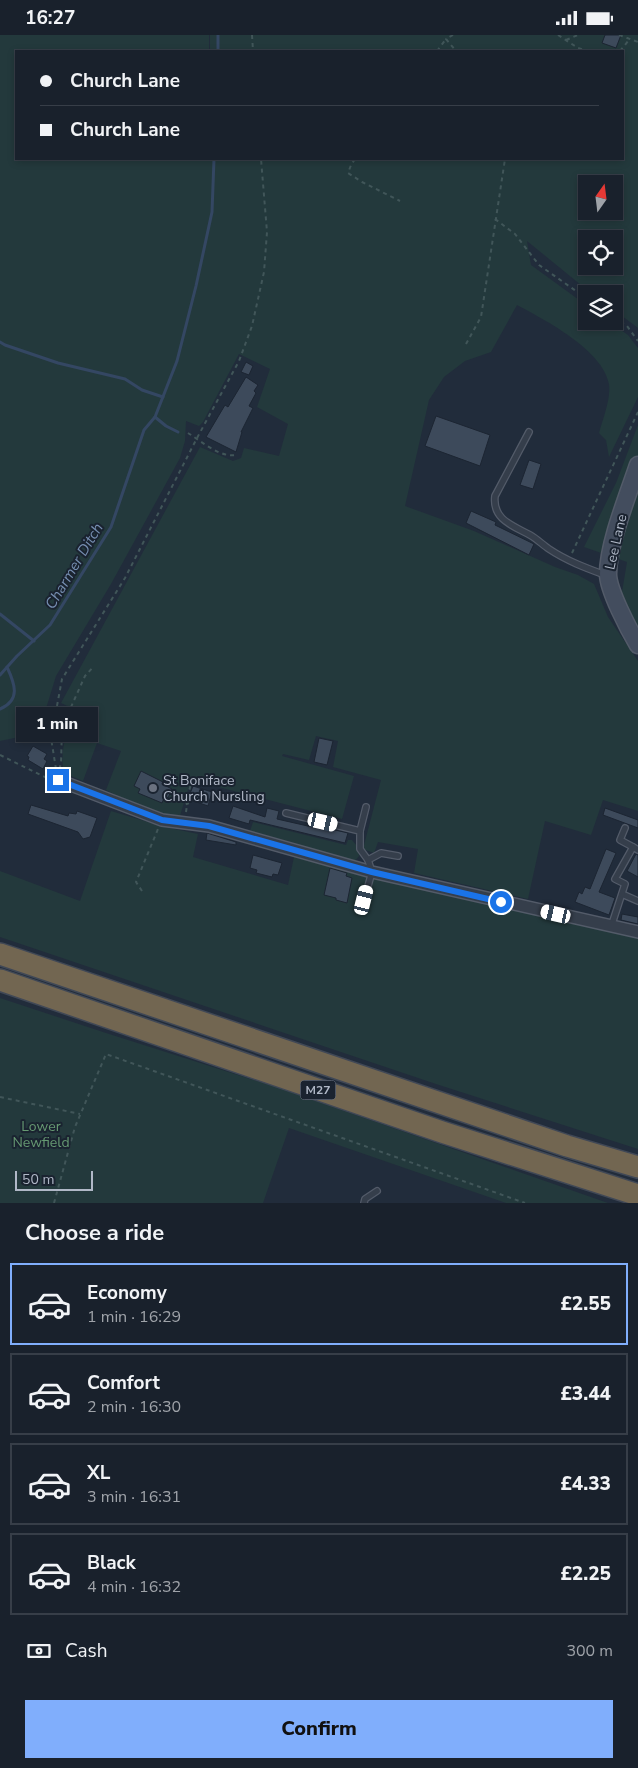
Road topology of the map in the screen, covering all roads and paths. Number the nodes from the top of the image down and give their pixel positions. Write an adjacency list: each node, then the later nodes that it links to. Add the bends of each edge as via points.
1 (252, 35): 10 (path)
2 (453, 35): 6 (path)
3 (558, 35): 8 (path)
4 (578, 35): 8 (path)
5 (619, 35): 7 (path)
6 (446, 39): 11 (path); 12 (path)
7 (630, 39): 9 (path); 14 (path)
8 (566, 40): 13 (path)
9 (638, 42)
10 (253, 50)
11 (438, 50)
12 (455, 50)
13 (584, 50)
14 (621, 50)
15 (261, 160): 27 (path, via 267,232 264,272 252,327 239,361)
16 (354, 160): 18 (path, via 348,173)
17 (505, 160): 19 (path)
18 (400, 201)
19 (495, 219): 20 (path, via 515,234 539,265); 23 (path, via 481,317)
20 (578, 292)
21 (623, 323): 22 (path)
22 (638, 341)
23 (466, 344)
24 (638, 412): 30 (path)
25 (529, 432): 30 (lane, via 495,496 494,505 513,527)
26 (188, 433): 27 (path)
27 (196, 438): 28 (path, via 218,452); 33 (path, via 125,578 62,679 50,738 57,773 61,765 62,727 85,676)
28 (236, 455)
29 (638, 465): 31 (street, Lee Lane, via 609,557)
30 (568, 560): 31 (lane)
31 (607, 575): 32 (street, Lee Lane)
32 (638, 645)
33 (94, 666)
34 (0, 755): 35 (path, via 44,777)
35 (58, 780): 40 (street)
36 (199, 784): 37 (path, via 191,784)
37 (187, 805)
38 (366, 807): 42 (lane)
39 (286, 813): 42 (lane)
40 (162, 820): 46 (street, via 209,826); 47 (path, via 136,882)
41 (624, 828): 43 (lane, via 620,840)
42 (360, 831): 45 (lane, via 360,849)
43 (635, 848): 48 (lane, via 615,879 626,884)
44 (398, 857): 45 (lane, via 381,853)
45 (368, 860): 46 (lane)
46 (372, 872): 49 (lane); 51 (street)
47 (142, 891)
48 (622, 895): 50 (lane); 51 (lane)
49 (364, 900)
50 (638, 901)
51 (611, 927): 52 (street)
52 (638, 932)
53 (0, 954): 57 (highway, M27, via 567,1146)
54 (0, 980): 59 (highway, M27, via 433,1129)
55 (0, 1097): 56 (path)
56 (80, 1114): 60 (path); 62 (path, via 106,1054)
57 (638, 1167)
58 (376, 1191): 61 (lane)
59 (638, 1195)
60 (54, 1203)
61 (364, 1203)
62 (525, 1203)

